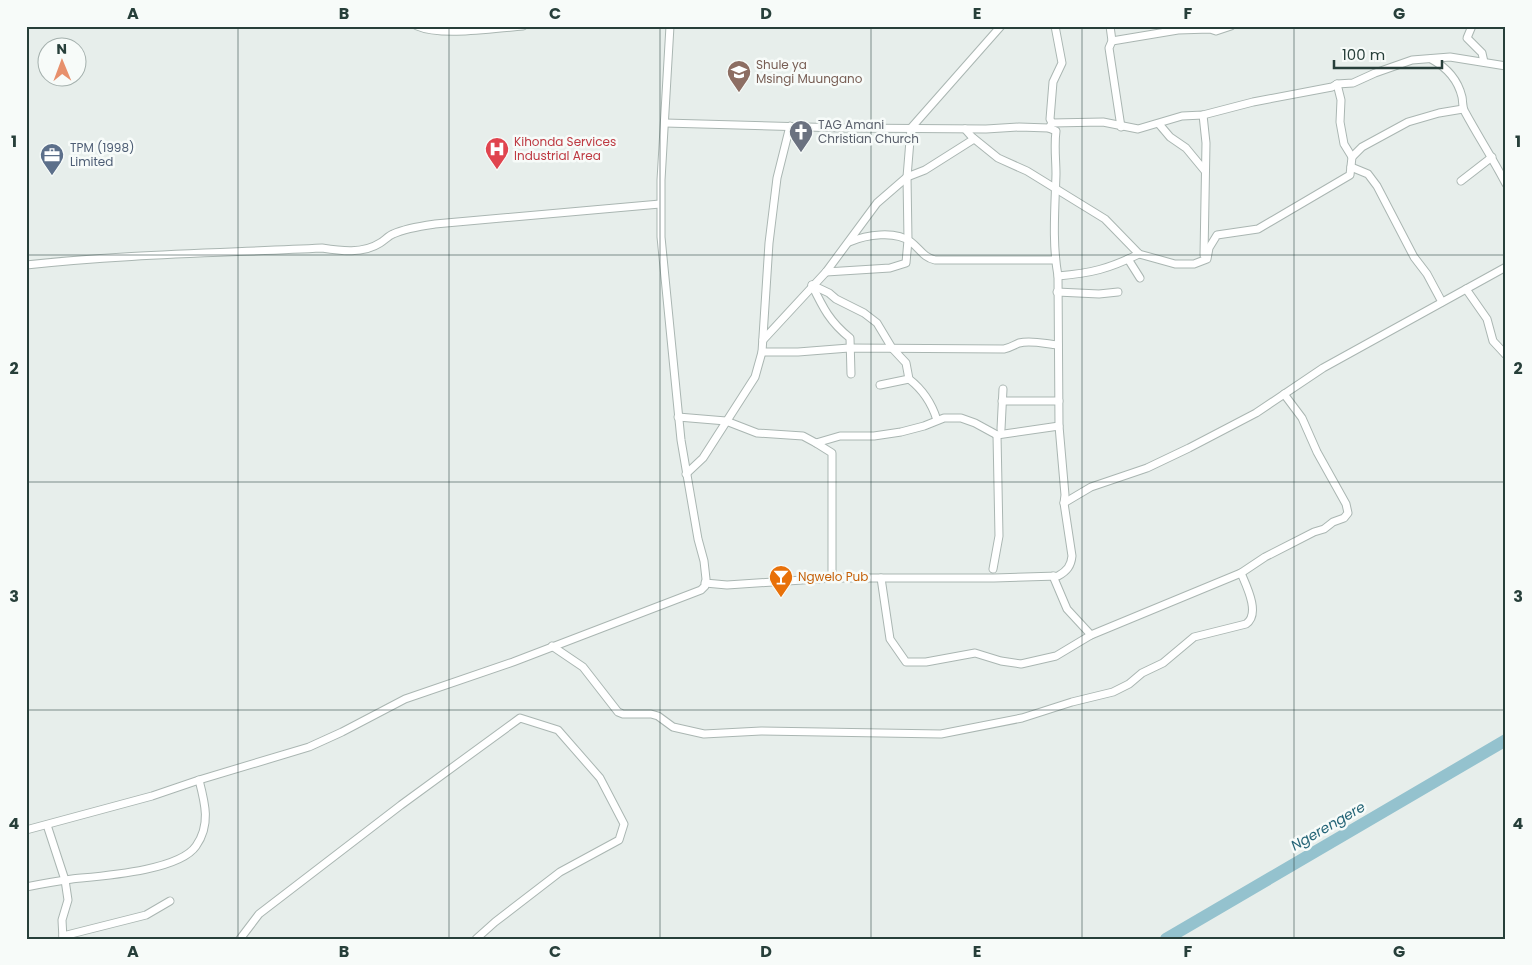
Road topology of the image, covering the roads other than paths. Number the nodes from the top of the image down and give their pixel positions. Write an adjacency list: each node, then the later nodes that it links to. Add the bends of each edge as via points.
1 (417, 26): 2 (street, via 448,31)
2 (523, 26)
3 (670, 26): 16 (street)
4 (1001, 26): 21 (street)
5 (1055, 26): 18 (street, via 1062,62 1053,82)
6 (1110, 26): 9 (street)
7 (1231, 26): 9 (street, via 1216,31 1178,30)
8 (1472, 26): 11 (street, via 1467,38 1482,53)
9 (1112, 42): 20 (street, via 1109,48)
10 (1430, 58): 11 (street); 13 (street, via 1412,60 1353,83); 14 (street, via 1451,74 1457,83)
11 (1484, 62): 12 (street)
12 (1506, 66)
13 (1337, 84): 15 (street); 24 (street, via 1344,144)
14 (1463, 110): 24 (street, via 1439,112 1408,122 1362,147); 25 (street)
15 (1203, 115): 17 (street, via 1182,116); 27 (street)
16 (664, 123): 19 (street); 32 (street)
17 (1159, 124): 20 (street, via 1138,129); 27 (street, via 1186,148)
18 (1050, 125): 20 (street, via 1103,122); 22 (street); 31 (street, via 1056,131)
19 (790, 126): 21 (street); 49 (street, via 777,178)
20 (1121, 126)
21 (911, 128): 22 (street); 28 (street)
22 (965, 129): 23 (street)
23 (974, 139): 28 (street, via 935,164); 31 (street, via 998,158 1027,171)
24 (1352, 157): 26 (street)
25 (1492, 157): 29 (street); 30 (street)
26 (1351, 167): 38 (street, via 1350,175 1258,229 1217,235 1209,248 1208,259); 48 (street, via 1368,174)
27 (1205, 171): 38 (street)
28 (907, 177): 33 (street); 34 (street, via 877,203)
29 (1461, 181)
30 (1506, 184)
31 (1056, 190): 35 (street, via 1105,219); 37 (street)
32 (660, 204): 39 (street, via 435,224 392,234 379,244 355,251 322,248 118,257); 62 (street)
33 (908, 240): 34 (street, via 871,236); 37 (street, via 927,258 935,260); 41 (street, via 906,263 890,268)
34 (849, 242): 41 (street)
35 (1139, 254): 36 (street); 38 (street, via 1175,264 1194,264)
36 (1128, 259): 42 (street, via 1092,272); 43 (street)
37 (1055, 260): 42 (street)
38 (1204, 260)
39 (26, 265)
40 (1506, 267): 45 (street)
41 (826, 272): 44 (street)
42 (1058, 276): 46 (street)
43 (1140, 278)
44 (812, 285): 49 (street); 51 (street, via 824,312 850,338); 52 (street, via 877,323)
45 (1466, 289): 48 (street); 54 (street, via 1487,319 1494,341)
46 (1057, 292): 47 (street); 50 (street)
47 (1118, 292)
48 (1442, 302): 59 (street, via 1323,368)
49 (762, 340): 53 (street)
50 (1058, 345): 52 (street, via 1030,342 1004,349); 61 (street)
51 (851, 348): 52 (street); 53 (street); 55 (street)
52 (892, 348): 56 (street, via 906,363)
53 (762, 352): 64 (street, via 755,377)
54 (1506, 355)
55 (852, 374)
56 (909, 379): 57 (street); 63 (street, via 919,387)
57 (880, 385)
58 (1003, 389): 60 (street)
59 (1284, 394): 69 (street, via 1256,413 1189,448 1147,468 1091,487); 71 (street, via 1302,418 1348,513 1324,530 1265,557)
60 (1002, 401): 61 (street); 66 (street)
61 (1059, 401): 65 (street)
62 (678, 417): 64 (street); 68 (street)
63 (937, 420): 66 (street, via 961,418); 67 (street, via 901,432 840,436)
64 (726, 421): 67 (street, via 757,433 803,436); 68 (street, via 703,458)
65 (1059, 426): 66 (street); 69 (street)
66 (999, 432): 70 (street, via 999,536)
67 (816, 443): 73 (street, via 832,453)
68 (686, 474): 75 (street, via 704,561)
69 (1064, 503): 72 (street, via 1071,563 1066,572)
70 (993, 569)
71 (1241, 573): 76 (street); 77 (street, via 1252,606 1252,618 1246,624 1194,637 1164,663 1113,692 1022,718 941,734 761,731 704,734 685,730 651,714 618,712 583,667)
72 (1052, 576): 74 (street); 76 (street, via 1067,609)
73 (832, 578): 74 (street); 75 (street, via 727,585)
74 (881, 578): 76 (street, via 890,639 906,662 926,662 975,653 1021,664 1056,656)
75 (705, 583): 77 (street, via 701,590 677,600)
76 (1091, 635)
77 (552, 646): 78 (street, via 405,699 309,747)
78 (199, 780): 79 (street); 81 (street, via 206,824 196,847 181,859 155,867)
79 (47, 825): 80 (street); 81 (street)
80 (26, 830)
81 (65, 880): 82 (street); 84 (street, via 68,900 62,920)
82 (26, 887)
83 (170, 901): 84 (street, via 146,915)
84 (63, 938)
85 (240, 939): 86 (street, via 259,914 520,718 558,730 600,778 624,824 619,840 560,872)
86 (476, 939)

